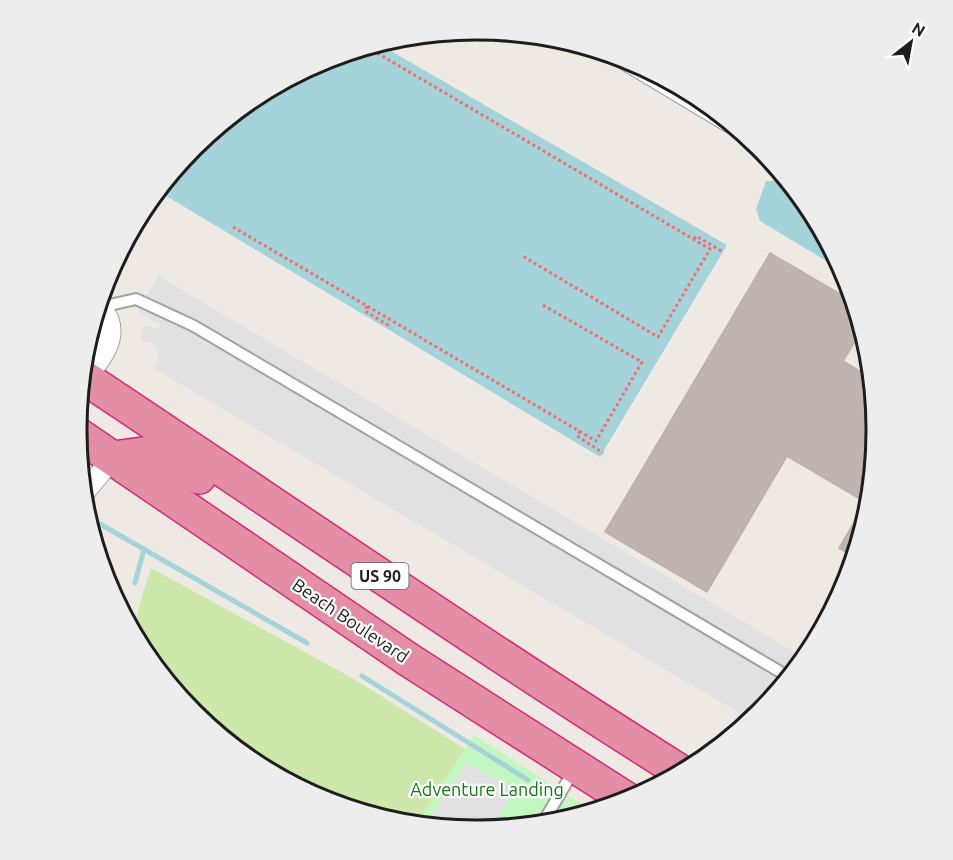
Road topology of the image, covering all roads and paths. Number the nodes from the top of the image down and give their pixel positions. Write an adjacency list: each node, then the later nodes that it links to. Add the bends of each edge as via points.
1 (378, 54): 3 (path)
2 (233, 227): 8 (path)
3 (694, 239): 4 (path, via 696,236); 5 (path, via 710,249 658,337)
4 (723, 252)
5 (521, 255)
6 (109, 304): 19 (lane, via 136,299 194,326)
7 (542, 304): 13 (path, via 642,362 596,441)
8 (367, 306): 10 (path, via 364,311 388,325); 13 (path)
9 (105, 314): 11 (street, via 109,343)
10 (386, 328)
11 (92, 368)
12 (90, 382): 18 (highway, US 90)
13 (580, 431): 15 (path, via 577,436)
14 (87, 441): 16 (highway, Beach Boulevard / US 90)
15 (603, 453)
16 (113, 458): 17 (street); 18 (highway, via 150,453 170,458 326,565); 21 (highway, Beach Boulevard / US 90, via 399,653)
17 (91, 485)
18 (384, 579): 20 (highway, US 90)
19 (781, 672)
20 (672, 766)
21 (576, 767): 22 (highway, Beach Boulevard / US 90); 23 (lane)
22 (617, 793)
23 (549, 813)

